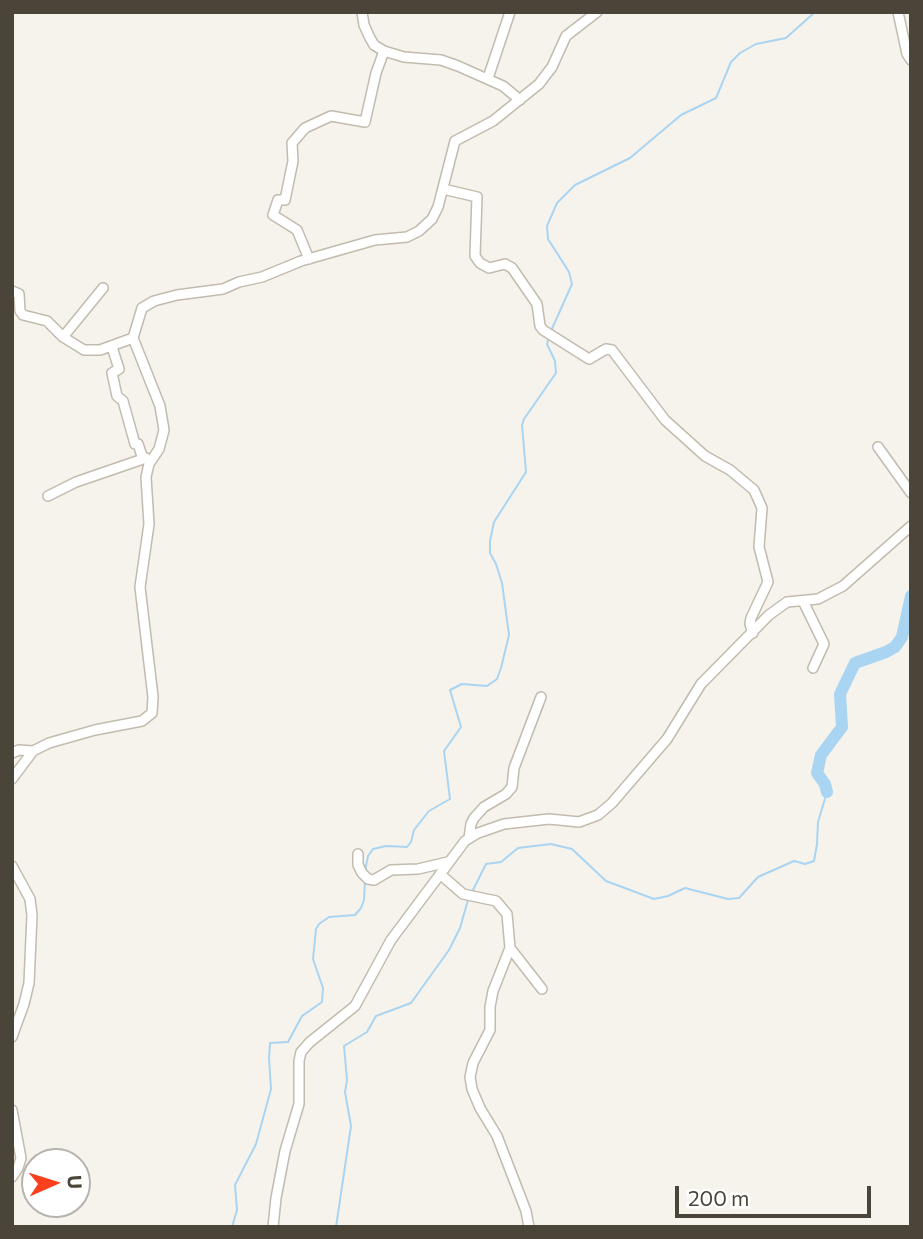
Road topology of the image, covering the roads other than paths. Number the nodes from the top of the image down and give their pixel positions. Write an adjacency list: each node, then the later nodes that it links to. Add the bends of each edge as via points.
1 (362, 12): 5 (street, via 370,38)
2 (510, 12): 7 (street)
3 (597, 12): 8 (street, via 566,36 548,73)
4 (898, 12): 6 (street)
5 (384, 51): 7 (street, via 440,60); 10 (street, via 365,122 326,118 305,128 292,143 285,200 277,201 273,215 297,230)
6 (911, 60)
7 (488, 78): 8 (street)
8 (520, 100): 9 (street, via 455,141)
9 (443, 188): 10 (street, via 432,219 413,235 375,240); 23 (street, via 478,198 475,256 489,268 510,266 537,304 540,326 549,335 589,359 612,350 665,420 705,456 754,490 762,508 759,547 768,582 751,618)
10 (309, 259): 14 (street, via 223,289 146,304 139,312)
11 (103, 288): 13 (street)
12 (12, 291): 13 (street, via 19,294 23,315 47,321)
13 (63, 337): 15 (street, via 84,350)
14 (133, 338): 15 (street); 17 (street, via 163,415 164,434)
15 (112, 347): 18 (street, via 119,369 112,373 117,396 123,401)
16 (878, 447): 19 (street)
17 (154, 455): 18 (street); 26 (street, via 146,477 149,524 139,595 152,713 142,721 65,737)
18 (143, 459): 20 (street)
19 (911, 493)
20 (48, 496)
21 (911, 526): 22 (street, via 843,586)
22 (803, 601): 23 (street, via 789,601 777,608); 24 (street, via 824,644)
23 (753, 633): 29 (street, via 701,684 667,739 598,815 579,822 515,822)
24 (813, 668)
25 (541, 697): 29 (street, via 514,768 512,787 479,812)
26 (33, 751): 27 (street); 28 (street)
27 (12, 753)
28 (12, 779)
29 (469, 838): 31 (street)
30 (358, 854): 31 (street, via 362,873 374,880 391,870)
31 (448, 862): 33 (street)
32 (12, 866): 36 (street, via 30,899 32,915 29,983)
33 (440, 874): 34 (street, via 463,894 496,901 504,908); 39 (street, via 391,940 355,1006 301,1052 299,1104 275,1198)
34 (510, 948): 35 (street); 40 (street, via 493,991 490,1030 470,1077 480,1108 497,1136)
35 (542, 989)
36 (12, 1037)
37 (12, 1110): 38 (street, via 21,1158)
38 (12, 1177)
39 (273, 1227)
40 (529, 1227)

